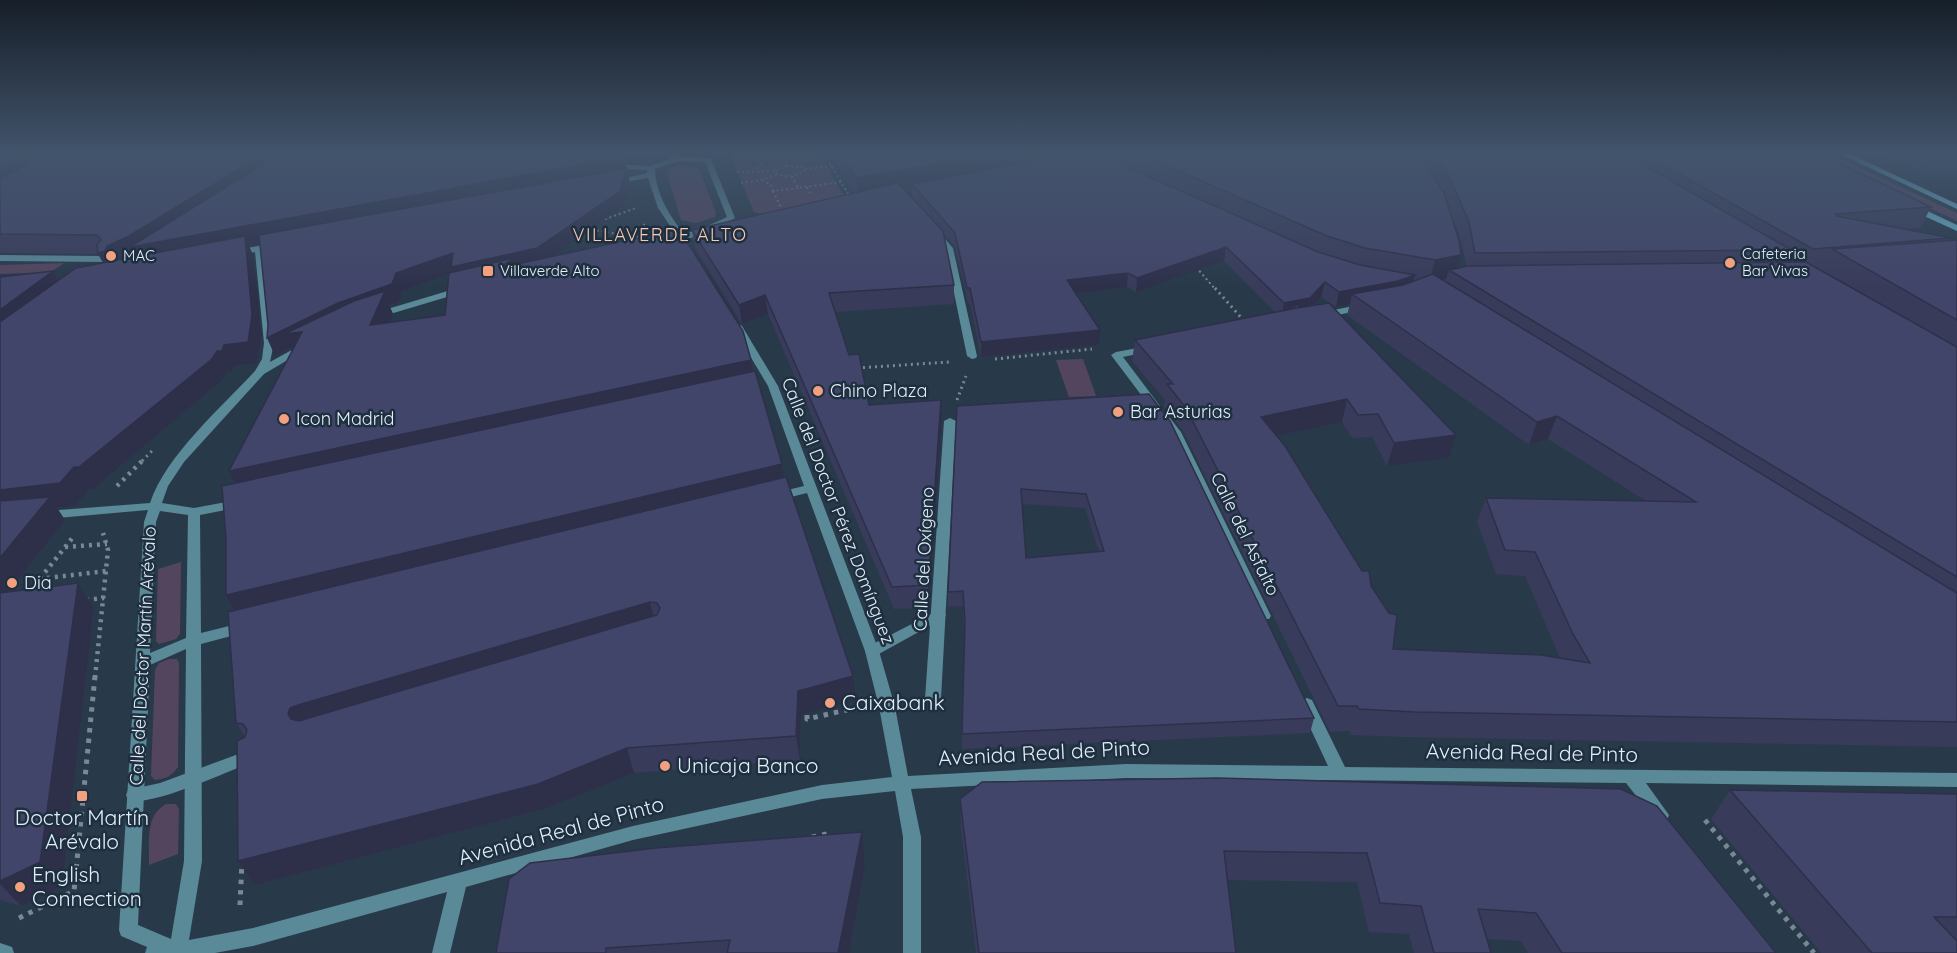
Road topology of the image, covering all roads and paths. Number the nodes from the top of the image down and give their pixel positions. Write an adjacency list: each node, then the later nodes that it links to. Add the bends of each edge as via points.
1 (630, 198): 7 (path)
2 (661, 198): 15 (street)
3 (723, 198): 10 (street)
4 (777, 198): 9 (path, via 784,214)
5 (1939, 198): 8 (main road)
6 (1905, 204): 13 (main road)
7 (636, 207): 14 (path, via 644,221 644,238); 14 (path, via 582,228)
8 (1957, 207)
9 (781, 215)
10 (731, 219): 11 (street); 15 (street)
11 (741, 221)
12 (928, 224): 34 (street, via 949,248)
13 (1957, 228)
14 (638, 237): 16 (path)
15 (682, 238): 18 (street); 20 (street)
16 (626, 242)
17 (281, 244): 19 (street)
18 (656, 244)
19 (259, 248): 21 (street); 36 (street, via 269,344)
20 (693, 253)
21 (225, 255)
22 (0, 258): 23 (street)
23 (105, 259)
24 (1194, 265): 30 (path, via 1247,325)
25 (473, 287): 29 (street)
26 (1375, 305): 28 (street)
27 (730, 315): 37 (street, Calle del Doctor Pérez Domínguez)
28 (1307, 318)
29 (366, 319)
30 (1236, 327)
31 (311, 344): 36 (street, Calle del Doctor Martín Arévalo)
32 (1162, 346): 57 (street, Calle del Asfalto, via 1116,355 1175,432)
33 (1101, 348): 34 (path)
34 (971, 359): 35 (path); 39 (path)
35 (855, 368)
36 (260, 372): 44 (street, Calle del Doctor Martín Arévalo, via 179,460 162,486)
37 (773, 386): 38 (street); 41 (street, Calle del Doctor Pérez Domínguez)
38 (756, 390)
39 (950, 421): 55 (street, Calle del Oxígeno)
40 (157, 446): 45 (path)
41 (812, 488): 42 (street); 59 (street, Calle del Doctor Pérez Domínguez)
42 (759, 501)
43 (248, 502): 46 (street)
44 (155, 507): 45 (street); 46 (street); 60 (street, Calle del Doctor Martín Arévalo, via 150,522)
45 (94, 511): 47 (street)
46 (194, 512): 58 (street)
47 (35, 516)
48 (76, 535): 49 (path)
49 (65, 547): 50 (path, via 108,547); 51 (path)
50 (106, 571): 51 (path); 53 (path)
51 (39, 579): 52 (path)
52 (27, 594)
53 (104, 598): 54 (path); 79 (path, via 74,891)
54 (81, 601)
55 (939, 615): 59 (street); 62 (street, Calle del Oxígeno)
56 (256, 624): 58 (street)
57 (1269, 626)
58 (192, 641): 60 (street); 67 (street)
59 (872, 651): 70 (street, Calle del Doctor Pérez Domínguez)
60 (141, 663): 71 (street, Calle del Doctor Martín Arévalo)
61 (1301, 690): 66 (street)
62 (933, 699)
63 (864, 706): 64 (path)
64 (807, 715)
65 (252, 755): 67 (street)
66 (1339, 772): 68 (street, Avenida Real de Pinto); 70 (street, Avenida Real de Pinto, via 1125,771)
67 (194, 777): 71 (street); 80 (street, via 193,861)
68 (1632, 778): 69 (street, Avenida Real de Pinto); 73 (street)
69 (1957, 780)
70 (902, 783): 77 (street, Avenida Real de Pinto, via 822,792 633,833); 85 (street, Calle del Doctor Pérez Domínguez, via 912,837)
71 (134, 795): 80 (street, Calle del Doctor Martín Arévalo, via 128,930)
72 (1705, 820): 86 (path)
73 (1674, 832)
74 (831, 833): 75 (path)
75 (808, 837)
76 (243, 854): 78 (path)
77 (458, 882): 80 (street, Avenida Real de Pinto, via 253,937); 84 (street)
78 (240, 905)
79 (19, 918)
80 (177, 951): 83 (street, Avenida Real de Pinto)
81 (0, 952): 82 (street)
82 (5, 953)
83 (154, 953)
84 (441, 953)
85 (912, 953)
86 (1814, 953)

